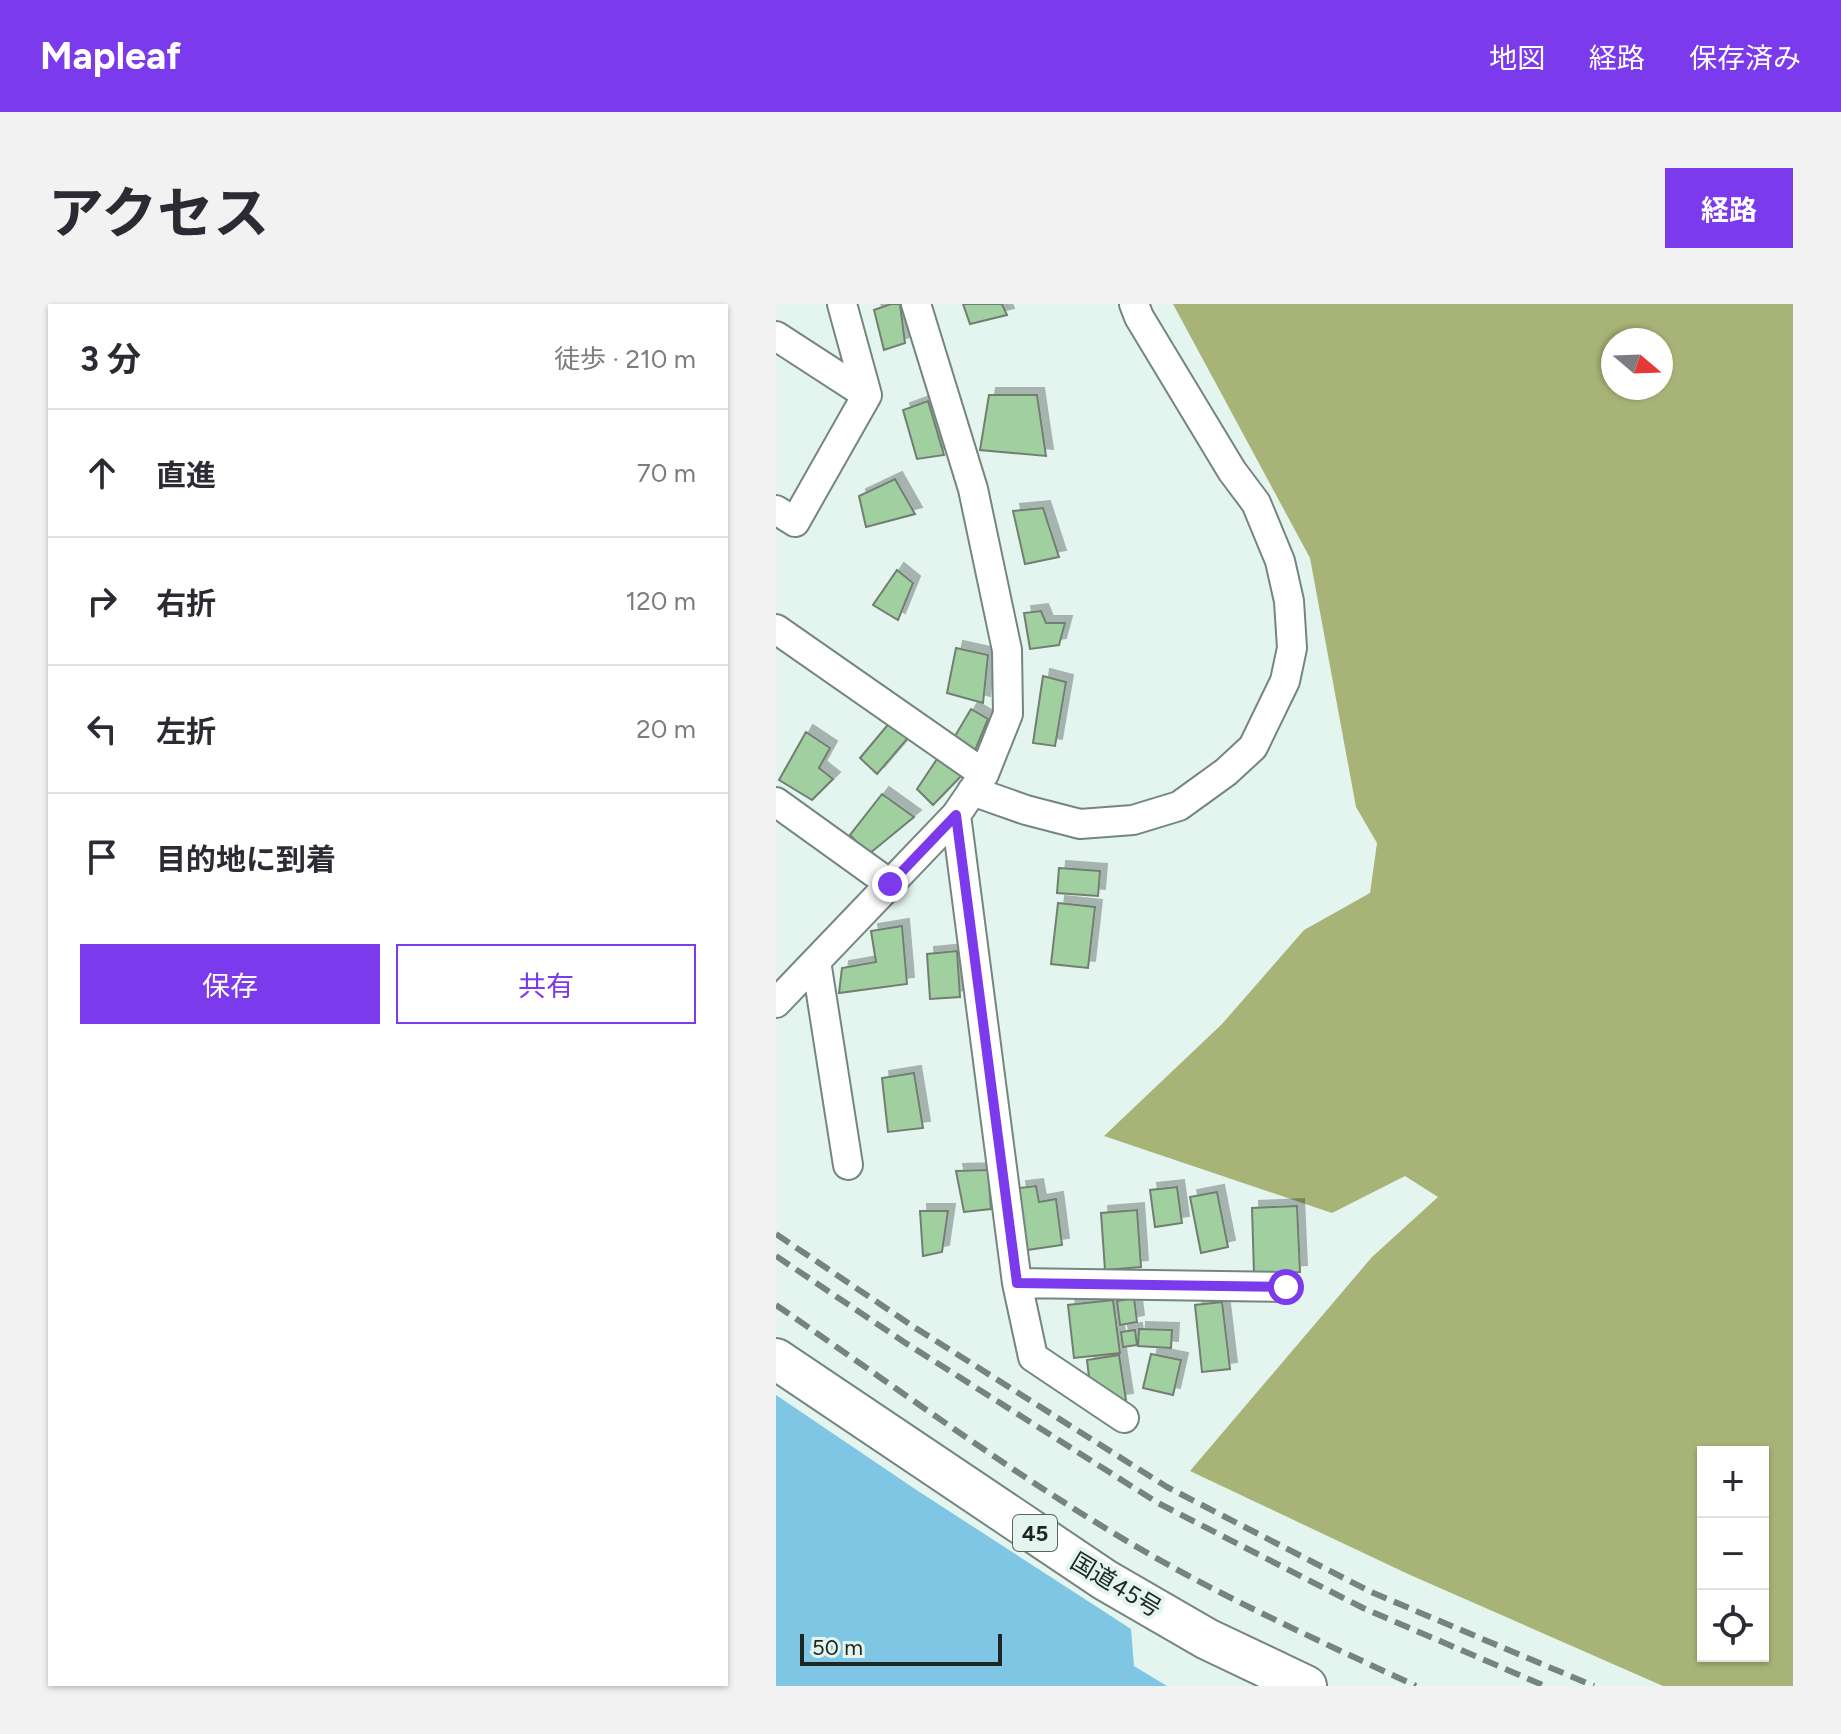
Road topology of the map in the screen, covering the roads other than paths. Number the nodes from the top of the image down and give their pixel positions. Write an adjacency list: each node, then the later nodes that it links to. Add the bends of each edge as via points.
1 (842, 304): 5 (street)
2 (916, 304): 8 (street, via 973,489 1007,650 1008,714)
3 (1134, 304): 8 (street, via 1256,503 1280,561 1292,648 1285,681 1253,747 1179,806 1133,820 1080,824 1026,810)
4 (776, 336): 5 (street)
5 (867, 395): 6 (street, via 795,522)
6 (776, 510)
7 (776, 629): 8 (street)
8 (978, 782): 10 (street)
9 (776, 802): 11 (street)
10 (956, 815): 11 (street); 15 (street)
11 (890, 884): 12 (street)
12 (816, 961): 13 (street); 14 (street)
13 (776, 1003)
14 (848, 1165)
15 (1017, 1283): 16 (street); 18 (street, via 1033,1357)
16 (1286, 1287)
17 (776, 1359): 19 (highway, 国道45号 / 45, via 1105,1580 1207,1639)
18 (1124, 1418)
19 (1306, 1686)

